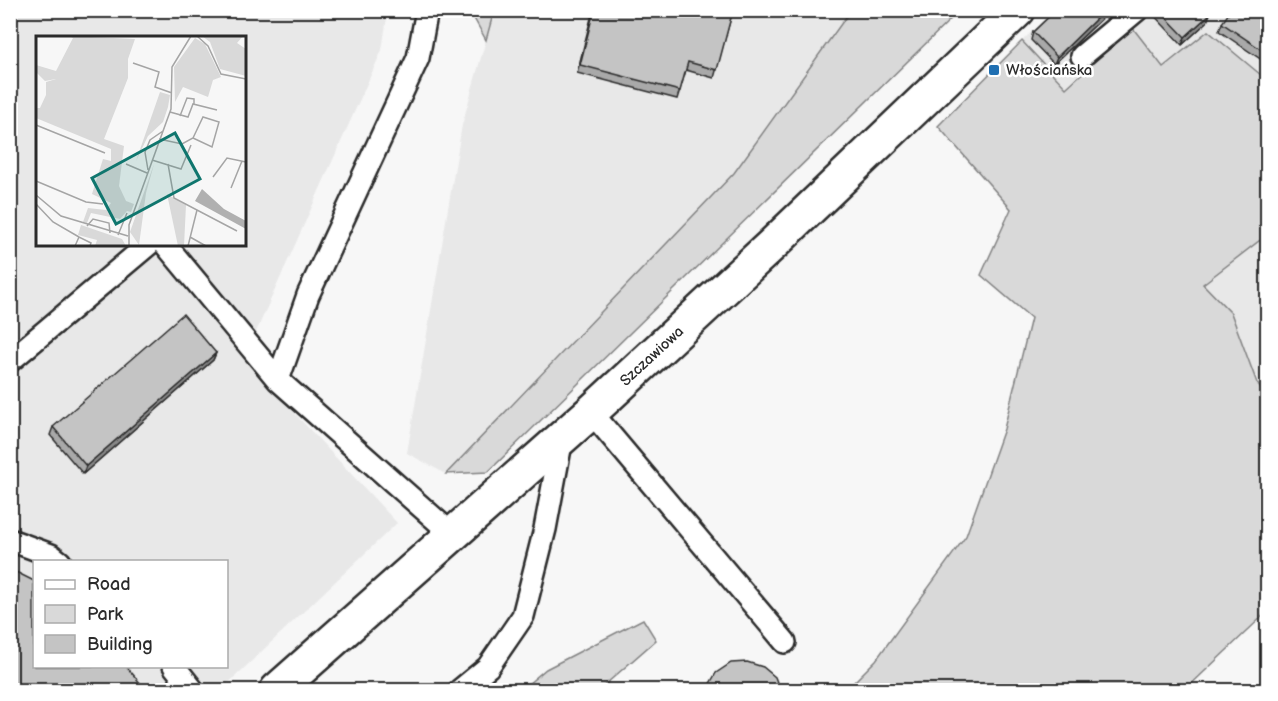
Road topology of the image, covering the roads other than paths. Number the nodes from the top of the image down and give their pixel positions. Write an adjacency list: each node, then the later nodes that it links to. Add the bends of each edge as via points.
1 (427, 10): 8 (lane, via 418,57 308,295)
2 (1018, 10): 9 (street, Szczawiowa)
3 (1137, 10): 4 (lane)
4 (1083, 56)
5 (147, 246): 7 (lane)
6 (167, 246): 8 (lane)
7 (10, 361)
8 (278, 380): 11 (lane)
9 (591, 412): 10 (street, Szczawiowa); 14 (lane)
10 (562, 438): 11 (street, Szczawiowa); 18 (lane, via 523,616 488,667)
11 (453, 535): 17 (street, Szczawiowa)
12 (10, 540): 13 (lane)
13 (58, 560)
14 (785, 642)
15 (176, 668): 16 (lane)
16 (193, 690)
17 (277, 690)
18 (460, 690)

